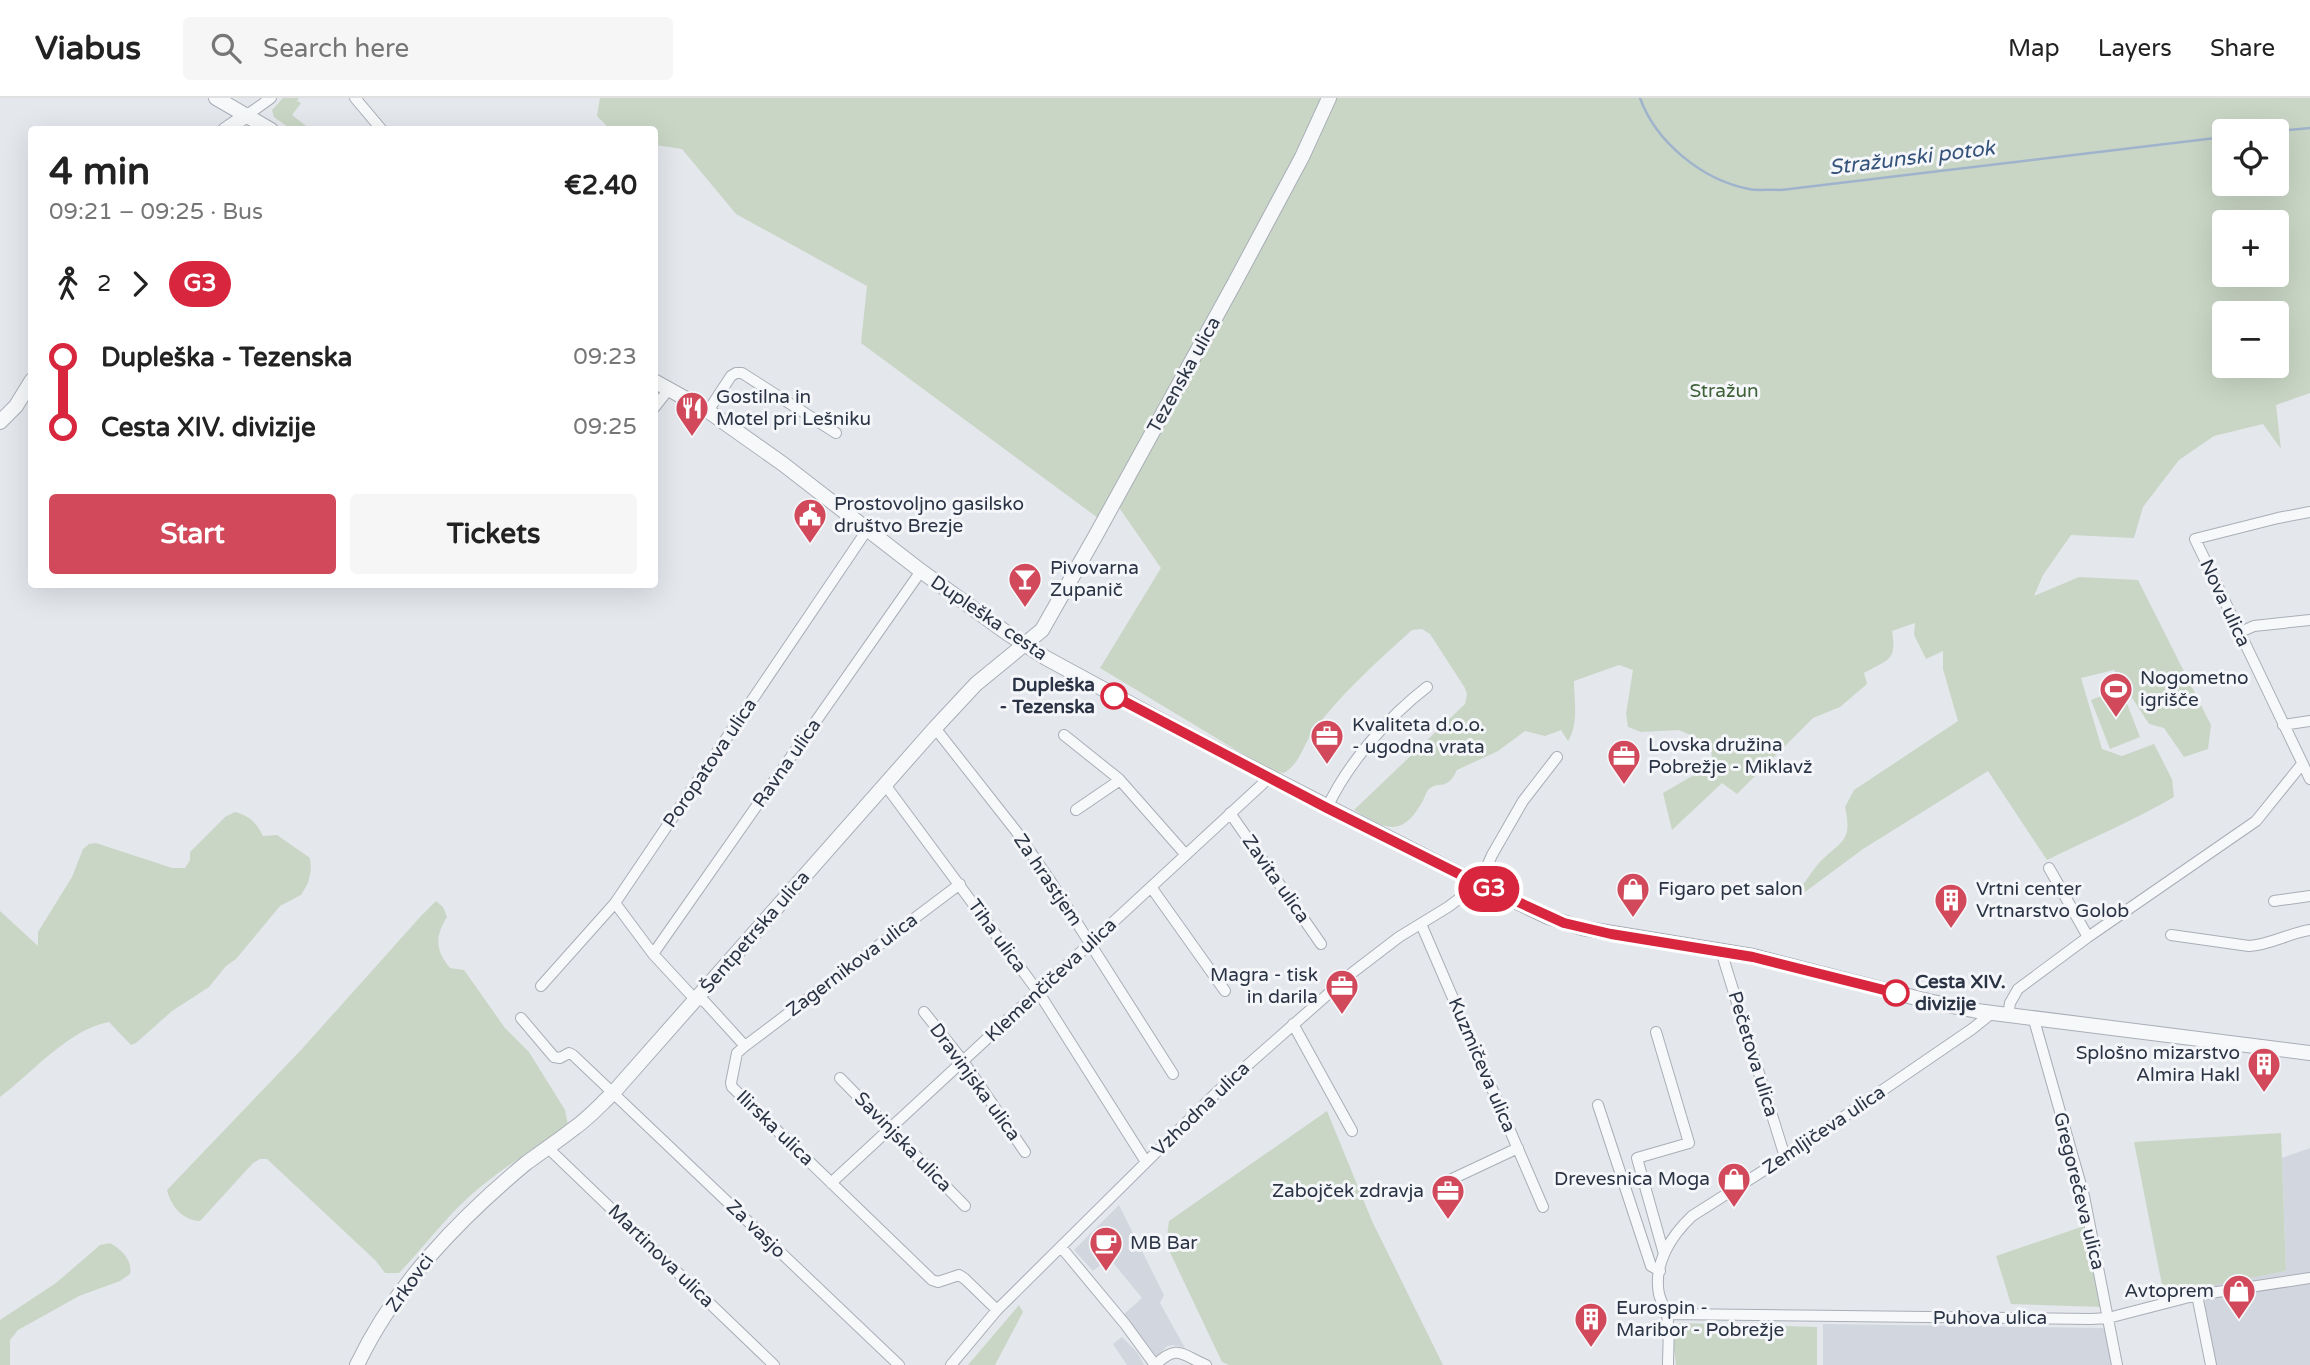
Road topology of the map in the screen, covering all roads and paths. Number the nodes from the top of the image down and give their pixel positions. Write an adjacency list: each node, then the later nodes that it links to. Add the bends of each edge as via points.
1 (215, 98): 5 (street)
2 (271, 98): 5 (street)
3 (355, 98): 8 (street)
4 (1329, 98): 21 (street, Tezenska ulica, via 1303,157 1097,535 1042,630)
5 (247, 115): 6 (street); 7 (street)
6 (231, 126)
7 (265, 126)
8 (379, 126)
9 (658, 383): 11 (street, Dupleška cesta)
10 (28, 386): 14 (street)
11 (669, 389): 12 (street); 13 (street, Dupleška cesta)
12 (658, 403)
13 (708, 411): 15 (street, via 731,376 742,373); 17 (street, Dupleška cesta)
14 (0, 422)
15 (836, 433)
16 (2310, 512): 20 (street, Nova ulica, via 2195,539)
17 (867, 530): 18 (street, Dupleška cesta); 43 (street, Poropatova ulica)
18 (921, 571): 21 (street, Dupleška cesta); 51 (street, Ravna ulica)
19 (2310, 620): 20 (street, via 2254,626)
20 (2238, 633): 24 (street, Nova ulica)
21 (1026, 644): 25 (street, Šentpetrska ulica, via 976,684); 29 (street, Dupleška cesta)
22 (1427, 687): 33 (street, via 1366,748)
23 (2310, 720): 24 (street)
24 (2283, 725): 28 (street, Nova ulica)
25 (935, 728): 32 (street, Šentpetrska ulica); 48 (street, Za hrastjem, via 1016,831)
26 (1064, 735): 31 (street)
27 (1557, 757): 39 (street, via 1523,801)
28 (2302, 764): 30 (street, Nova ulica); 47 (street, via 2256,821)
29 (1270, 777): 33 (street, Dupleška cesta); 35 (street, Klemenčičeva ulica)
30 (2310, 779)
31 (1120, 780): 34 (street); 36 (street)
32 (886, 786): 38 (street, Tiha ulica); 55 (street, Šentpetrska ulica)
33 (1327, 808): 39 (street, Dupleška cesta)
34 (1076, 810)
35 (1230, 813): 36 (street, Klemenčičeva ulica); 49 (street, Zavita ulica)
36 (1186, 855): 40 (street, Klemenčičeva ulica)
37 (2049, 868): 47 (street)
38 (960, 884): 54 (street, Tiha ulica); 63 (street, Zagernikova ulica)
39 (1479, 884): 44 (street, Vzhodna ulica); 50 (street, via 1582,928)
40 (1151, 887): 48 (street, Klemenčičeva ulica); 53 (street)
41 (2310, 896): 42 (street)
42 (2274, 901)
43 (615, 903): 51 (street); 52 (street, Poropatova ulica)
44 (1421, 924): 61 (street, Vzhodna ulica); 72 (street, Kuzmičeva ulica)
45 (2310, 930): 46 (street, via 2259,946)
46 (2171, 934)
47 (2088, 937): 58 (street, via 2018,989)
48 (1091, 944): 54 (street, Klemenčičeva ulica); 66 (street, Za hrastjem)
49 (1321, 944)
50 (1720, 951): 57 (street); 75 (street, Pečetova ulica)
51 (653, 954): 55 (street)
52 (541, 986)
53 (1225, 991)
54 (1039, 993): 65 (street, Klemenčičeva ulica); 76 (street, Tiha ulica)
55 (696, 998): 63 (street); 68 (street, Šentpetrska ulica)
56 (924, 1012): 65 (street, Dravinjska ulica)
57 (1992, 1013): 58 (street); 75 (street, Zemljičeva ulica)
58 (2008, 1016): 60 (street)
59 (521, 1018): 68 (street, Za vasjo, via 554,1056 573,1055)
60 (2034, 1020): 64 (street); 89 (street, Gregorečeva ulica, via 2084,1196)
61 (1293, 1024): 71 (street); 76 (street, Vzhodna ulica)
62 (1656, 1032): 83 (street, Zemljičeva ulica, via 1689,1143 1637,1158)
63 (745, 1046): 78 (street, Ilirska ulica, via 733,1065 732,1087)
64 (2310, 1052)
65 (962, 1060): 70 (street, Klemenčičeva ulica); 74 (street, Dravinjska ulica)
66 (1173, 1074)
67 (840, 1078): 70 (street, Savinjska ulica)
68 (613, 1093): 73 (street, Šentpetrska ulica); 92 (street, Za vasjo)
69 (1598, 1105): 84 (street, Zemljičeva ulica, via 1651,1266)
70 (889, 1129): 78 (street, Klemenčičeva ulica); 79 (street, Savinjska ulica)
71 (1352, 1131)
72 (1518, 1147): 77 (street); 80 (street, Kuzmičeva ulica)
73 (548, 1148): 81 (street, Šentpetrska ulica); 91 (street, Martinova ulica)
74 (1025, 1152)
75 (1784, 1157): 83 (street, Zemljičeva ulica, via 1692,1216)
76 (1146, 1162): 82 (street, Vzhodna ulica)
77 (1452, 1179)
78 (831, 1182): 87 (street, Ilirska ulica, via 932,1280 959,1275)
79 (965, 1206)
80 (1544, 1207)
81 (474, 1210): 90 (street, Zrkovci, via 401,1290)
82 (1061, 1247): 87 (street, Vzhodna ulica); 94 (street)
83 (1664, 1254): 84 (street, Zemljičeva ulica)
84 (1660, 1271): 88 (street, Zemljičeva ulica, via 1658,1292)
85 (2310, 1278): 86 (street, Puhova ulica)
86 (2197, 1295): 89 (street, Puhova ulica); 98 (street)
87 (997, 1310): 93 (street, Vzhodna ulica)
88 (1667, 1314): 89 (street, Puhova ulica); 96 (street, Zemljičeva ulica)
89 (2108, 1318): 97 (street, Gregorečeva ulica)
90 (357, 1365)
91 (774, 1365)
92 (899, 1365)
93 (951, 1365)
94 (1155, 1365): 95 (street, via 1171,1351)
95 (1206, 1365)
96 (1668, 1365)
97 (2117, 1365)
98 (2211, 1365)

